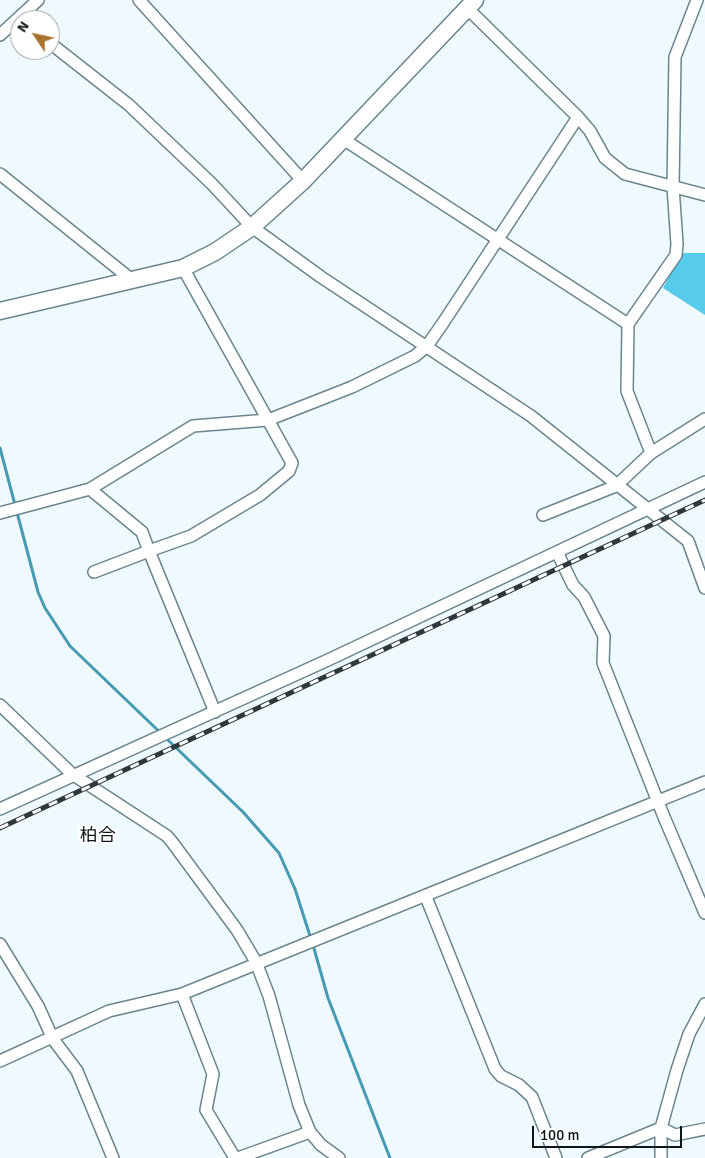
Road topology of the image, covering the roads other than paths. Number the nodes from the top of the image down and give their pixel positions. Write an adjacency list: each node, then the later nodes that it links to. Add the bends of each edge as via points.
1 (38, 0): 5 (street)
2 (140, 0): 12 (street)
3 (697, 0): 13 (street, via 675,56)
4 (471, 4): 9 (street); 10 (street)
5 (28, 10)
6 (10, 27): 7 (street)
7 (0, 35)
8 (60, 51): 15 (street, via 129,105)
9 (578, 117): 13 (street, via 605,158 626,174); 16 (street)
10 (342, 139): 12 (street); 16 (street)
11 (0, 174): 18 (street)
12 (303, 181): 15 (street)
13 (673, 187): 14 (street); 20 (street, via 676,255)
14 (705, 195)
15 (252, 227): 17 (street, via 215,252); 21 (street, via 321,277)
16 (497, 241): 20 (street); 21 (street)
17 (183, 268): 18 (street); 23 (street)
18 (132, 280): 19 (street)
19 (0, 311)
20 (628, 324): 24 (street, via 627,391)
21 (427, 346): 23 (street, via 415,356 352,387); 26 (street, via 531,416)
22 (705, 419): 24 (street)
23 (268, 420): 27 (street, via 193,426); 31 (street, via 292,463 289,471 260,495 191,536)
24 (650, 454): 26 (street)
25 (705, 482): 28 (street)
26 (616, 486): 28 (street); 30 (street)
27 (90, 489): 29 (street); 31 (street, via 142,532)
28 (648, 509): 32 (street); 34 (street, via 688,541)
29 (0, 513)
30 (543, 515)
31 (149, 551): 33 (street); 36 (street)
32 (557, 552): 36 (street); 39 (street, via 604,636 604,663)
33 (94, 572)
34 (705, 587)
35 (0, 705): 37 (street)
36 (215, 712): 37 (street)
37 (72, 774): 40 (street); 44 (street, via 167,836 237,930)
38 (705, 782): 39 (street)
39 (658, 801): 41 (street); 42 (street)
40 (0, 809)
41 (426, 897): 44 (street); 55 (street, via 495,1069 532,1097)
42 (705, 913)
43 (0, 944): 47 (street, via 38,1006)
44 (256, 962): 45 (street); 51 (street)
45 (182, 994): 47 (street, via 110,1011); 53 (street, via 213,1074 206,1110)
46 (705, 1004): 49 (street, via 689,1034)
47 (53, 1039): 48 (street); 52 (street, via 77,1071)
48 (0, 1061)
49 (661, 1128): 50 (street, via 675,1135); 56 (street); 57 (street)
50 (705, 1129)
51 (310, 1132): 53 (street); 54 (street)
52 (113, 1158)
53 (236, 1158)
54 (339, 1158)
55 (556, 1158)
56 (588, 1158)
57 (661, 1158)

